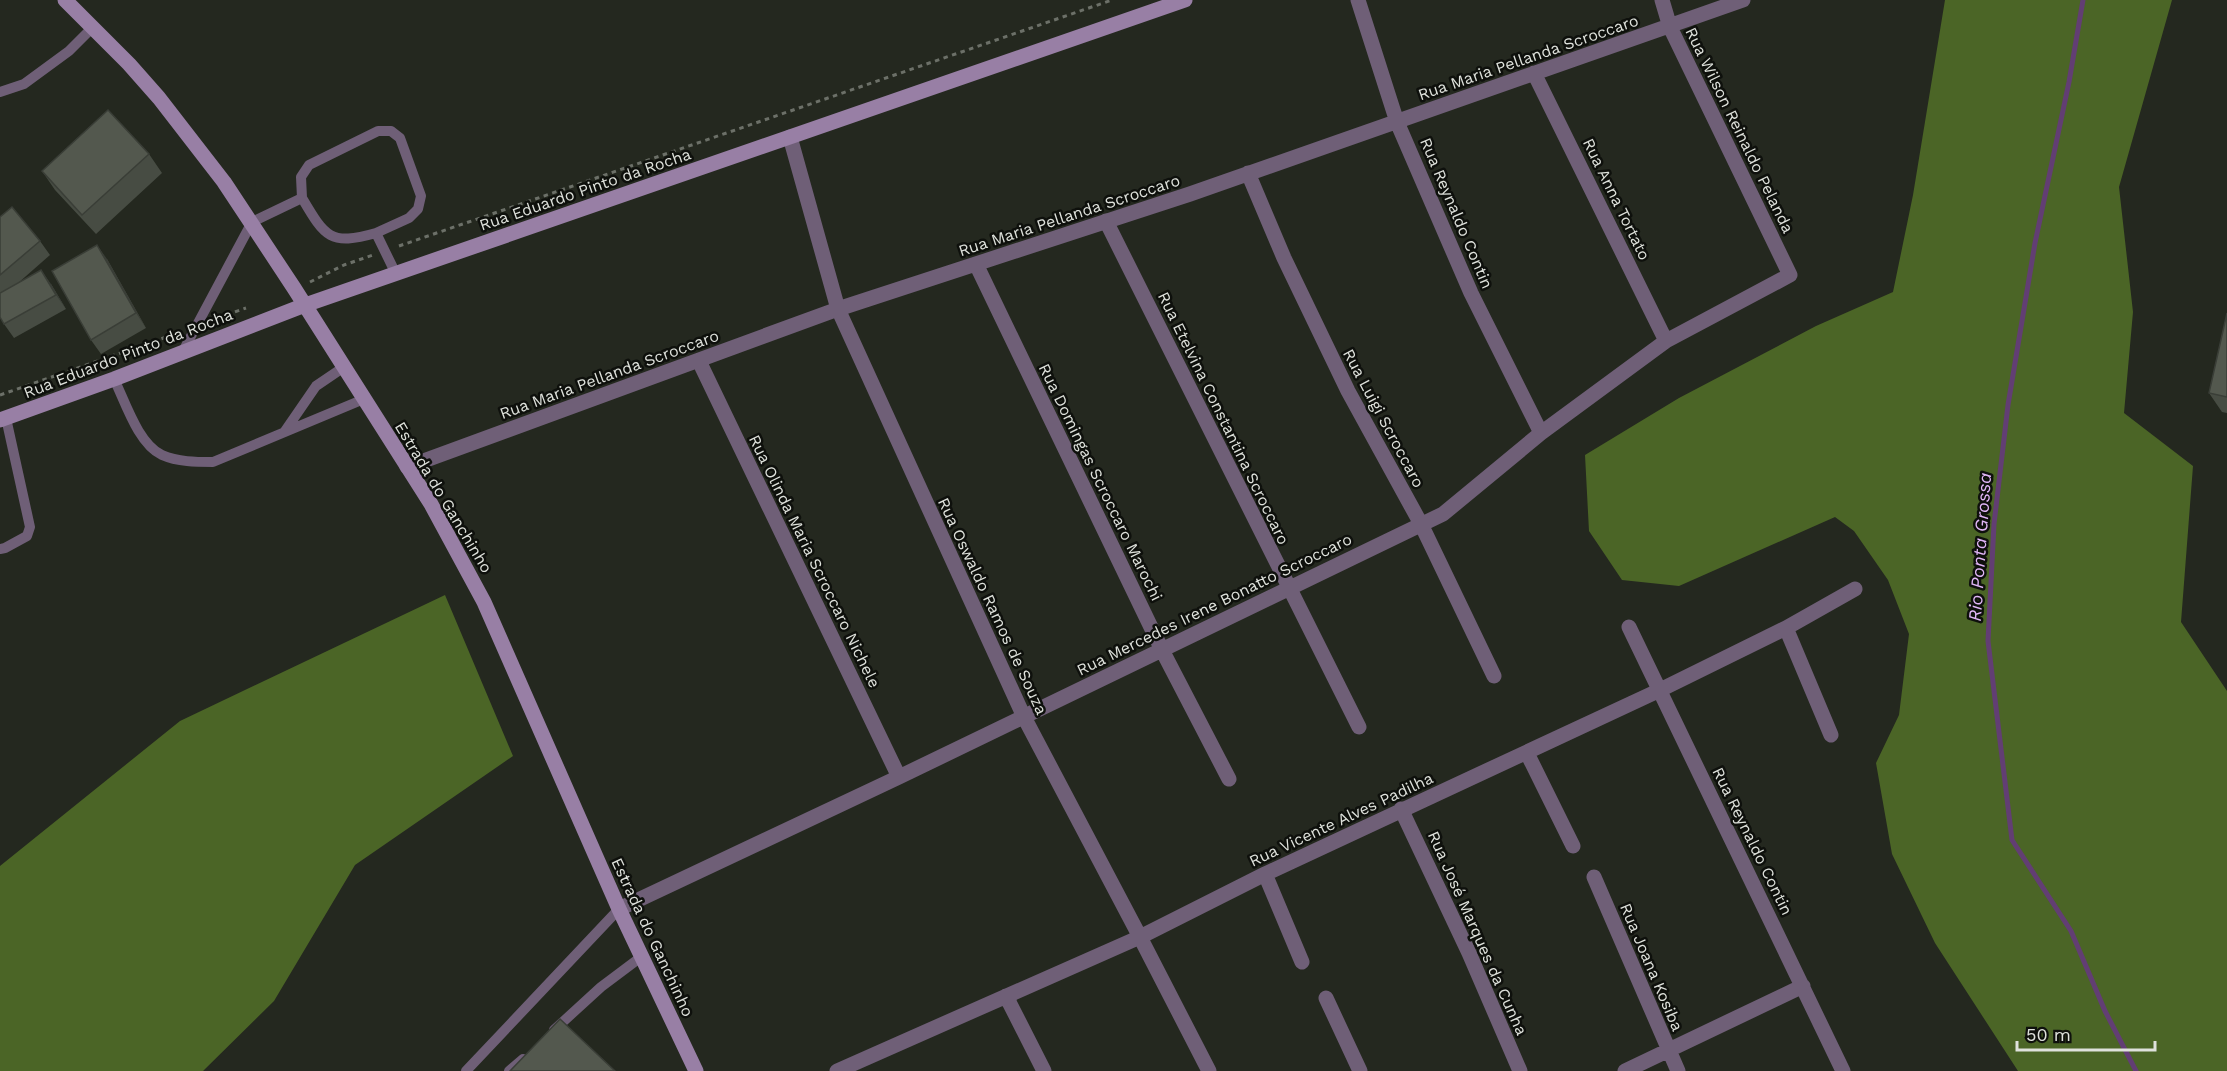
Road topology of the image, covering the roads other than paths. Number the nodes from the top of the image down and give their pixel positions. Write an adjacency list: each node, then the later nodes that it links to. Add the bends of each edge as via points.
1 (65, 0): 6 (street, Estrada do Ganchinho)
2 (1185, 0): 11 (street, Rua Eduardo Pinto da Rocha)
3 (1359, 0): 10 (street, Rua Reynaldo Contin)
4 (1662, 0): 7 (street, Rua Wilson Reinaldo Pelanda)
5 (1743, 0): 7 (street, Rua Maria Pellanda Scroccaro)
6 (93, 27): 9 (lane, via 69,51 24,84); 14 (street, Estrada do Ganchinho, via 188,133)
7 (1670, 27): 8 (street, Rua Maria Pellanda Scroccaro); 19 (street, Rua Wilson Reinaldo Pelanda)
8 (1534, 73): 10 (street, Rua Maria Pellanda Scroccaro); 22 (street, Rua Anna Tortato)
9 (0, 92)
10 (1397, 122): 12 (street, Rua Maria Pellanda Scroccaro); 30 (street, Rua Reynaldo Contin, via 1471,293)
11 (790, 137): 18 (street, Rua Eduardo Pinto da Rocha); 21 (street, Rua Oswaldo Ramos de Souza)
12 (1248, 173): 15 (street, Rua Maria Pellanda Scroccaro); 32 (street, Rua Luigi Scroccaro, via 1348,390)
13 (302, 198): 14 (lane); 16 (lane, via 321,229 335,238 351,240); 16 (lane, via 301,177 309,165 378,131 391,131 400,138 421,196 418,209 408,218)
14 (252, 222): 20 (street, Estrada do Ganchinho); 23 (lane)
15 (1106, 222): 17 (street, Rua Maria Pellanda Scroccaro); 34 (street, Rua Etelvina Constantina Scroccaro)
16 (376, 233): 18 (lane)
17 (976, 264): 21 (street, Rua Maria Pellanda Scroccaro); 38 (street, Rua Domingas Scroccaro Marochi)
18 (396, 274): 20 (street, Rua Eduardo Pinto da Rocha)
19 (1790, 274): 22 (street, Rua Mercedes Irene Bonatto Scroccaro)
20 (305, 305): 23 (street, Rua Eduardo Pinto da Rocha); 25 (street, Estrada do Ganchinho)
21 (838, 309): 24 (street, Rua Maria Pellanda Scroccaro); 41 (street, Rua Oswaldo Ramos de Souza)
22 (1666, 341): 30 (street, Rua Mercedes Irene Bonatto Scroccaro)
23 (182, 353): 26 (street, Rua Eduardo Pinto da Rocha)
24 (699, 361): 31 (street, Rua Maria Pellanda Scroccaro); 45 (street, Rua Olinda Maria Scroccaro Nichele)
25 (344, 367): 27 (street, Estrada do Ganchinho); 29 (lane, via 319,382)
26 (114, 379): 28 (street, Rua Eduardo Pinto da Rocha); 29 (lane, via 142,438 161,455 213,462)
27 (364, 399): 29 (lane); 31 (street, Estrada do Ganchinho)
28 (3, 419): 33 (lane, via 30,527 27,536)
29 (285, 431)
30 (1541, 433): 32 (street, Rua Mercedes Irene Bonatto Scroccaro, via 1443,514)
31 (407, 468): 51 (street, Estrada do Ganchinho, via 484,602)
32 (1421, 524): 34 (street, Rua Mercedes Irene Bonatto Scroccaro); 39 (street, Rua Luigi Scroccaro)
33 (0, 549)
34 (1289, 588): 38 (street, Rua Mercedes Irene Bonatto Scroccaro); 42 (street, Rua Etelvina Constantina Scroccaro)
35 (1855, 589): 37 (street, Rua Vicente Alves Padilha)
36 (1629, 627): 40 (street, Rua Reynaldo Contin)
37 (1786, 628): 40 (street, Rua Vicente Alves Padilha); 43 (street)
38 (1162, 650): 41 (street, Rua Mercedes Irene Bonatto Scroccaro); 46 (street, Rua Domingas Scroccaro Marochi)
39 (1494, 676)
40 (1660, 690): 44 (street, Rua Vicente Alves Padilha); 55 (street, Rua Reynaldo Contin)
41 (1024, 717): 45 (street, Rua Mercedes Irene Bonatto Scroccaro); 52 (street, Rua Oswaldo Ramos de Souza)
42 (1359, 728)
43 (1831, 735)
44 (1527, 753): 47 (street, Rua Vicente Alves Padilha); 48 (street)
45 (899, 777): 51 (street, Rua Mercedes Irene Bonatto Scroccaro)
46 (1229, 779)
47 (1401, 809): 49 (street, Rua Vicente Alves Padilha); 66 (street, Rua José Marques da Cunha)
48 (1574, 846)
49 (1265, 874): 52 (street, Rua Vicente Alves Padilha); 54 (street)
50 (1594, 877): 58 (street, Rua Joana Kosiba)
51 (620, 909): 53 (street, Estrada do Ganchinho); 59 (lane)
52 (1140, 937): 56 (street, Rua Vicente Alves Padilha); 64 (street, Rua Oswaldo Ramos de Souza)
53 (641, 957): 60 (lane, via 601,987); 61 (street, Estrada do Ganchinho)
54 (1302, 962)
55 (1803, 986): 58 (street); 69 (street, Rua Reynaldo Contin)
56 (1006, 996): 62 (street, Rua Vicente Alves Padilha); 63 (street)
57 (1326, 998): 65 (street)
58 (1667, 1050): 67 (street); 68 (street, Rua Joana Kosiba)
59 (466, 1071)
60 (509, 1071)
61 (696, 1071)
62 (837, 1071)
63 (1044, 1071)
64 (1209, 1071)
65 (1360, 1071)
66 (1520, 1071)
67 (1624, 1071)
68 (1678, 1071)
69 (1843, 1071)

